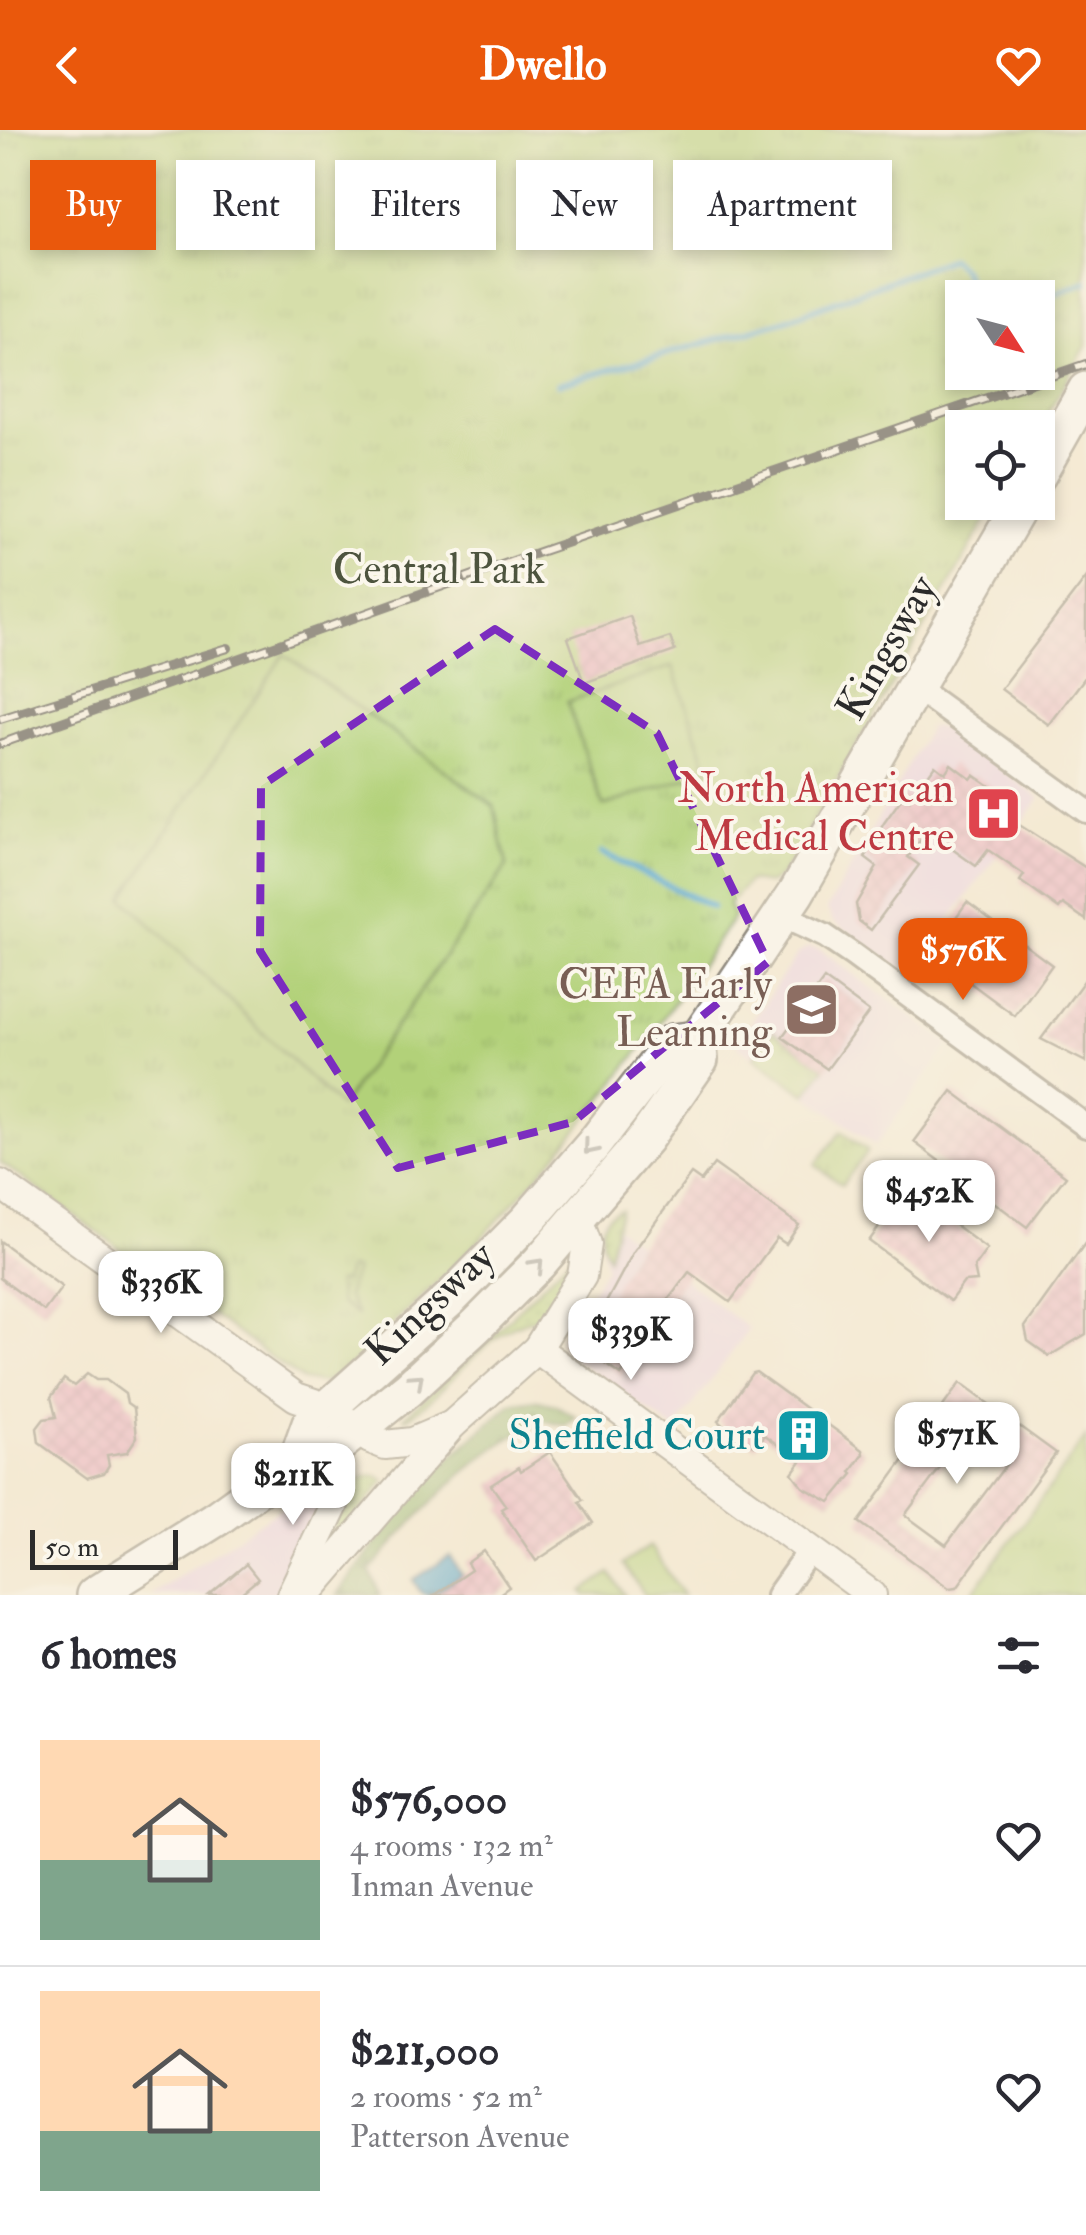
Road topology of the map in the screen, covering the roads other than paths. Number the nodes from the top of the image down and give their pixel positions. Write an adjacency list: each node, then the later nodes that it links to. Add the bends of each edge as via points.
1 (1086, 390): 2 (main road)
2 (1055, 445)
3 (1012, 520): 4 (main road, Kingsway)
4 (916, 688): 5 (street); 6 (main road, Kingsway)
5 (1086, 811)
6 (782, 916): 7 (main road, Kingsway); 8 (street, via 853,955)
7 (698, 1039): 10 (main road, Kingsway, via 700,1060 645,1140); 13 (main road, Kingsway, one-way to 13, via 673,1042 528,1220)
8 (1086, 1126)
9 (0, 1184): 13 (street)
10 (578, 1218): 11 (street, via 588,1244 582,1276); 14 (main road, Kingsway, one-way to 10, via 476,1326)
11 (537, 1349): 12 (street); 15 (street)
12 (452, 1426): 14 (street, via 396,1446); 18 (street)
13 (312, 1429): 14 (main road, Kingsway); 16 (main road, Kingsway, via 204,1527); 17 (street, via 335,1472 334,1504)
14 (356, 1430)
15 (810, 1550): 19 (street); 20 (street)
16 (94, 1595)
17 (291, 1595)
18 (306, 1595)
19 (778, 1595)
20 (872, 1595)

